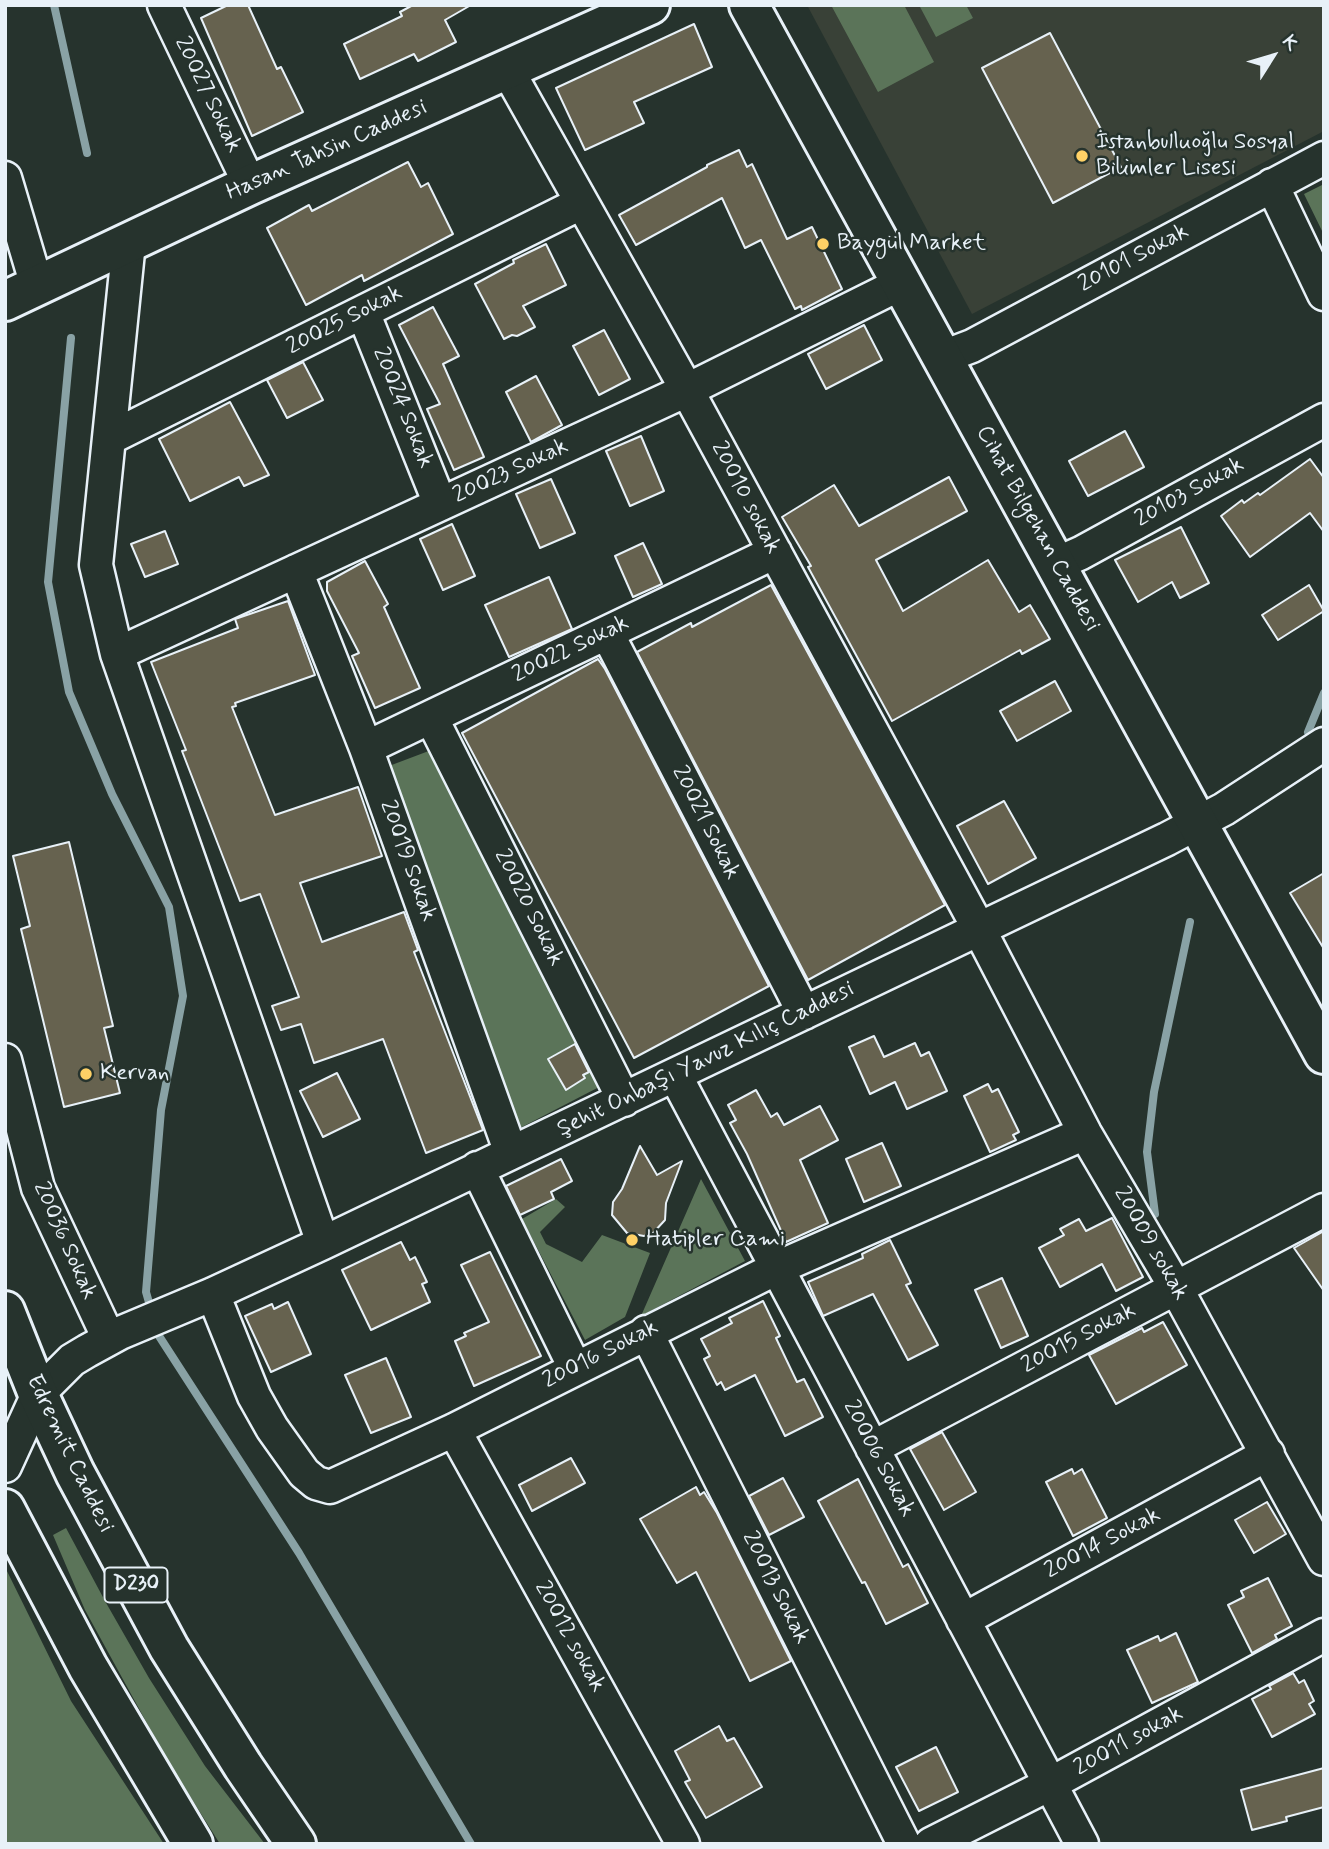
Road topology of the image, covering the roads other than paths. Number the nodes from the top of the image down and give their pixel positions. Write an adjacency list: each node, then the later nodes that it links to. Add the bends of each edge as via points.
1 (650, 5): 4 (main road, Hasan Tahsin Caddesi)
2 (749, 5): 11 (main road, Cihat Bilgehan Caddesi)
3 (168, 7): 7 (street, 20027 Sokak)
4 (507, 69): 7 (main road, Hasan Tahsin Caddesi); 9 (street, 20010 sokak)
5 (1324, 158): 8 (street, 20101 Sokak)
6 (5, 178): 12 (street)
7 (250, 185): 10 (main road, Hasan Tahsin Caddesi)
8 (1272, 186): 13 (street); 15 (street, 20101 Sokak)
9 (581, 203): 14 (street, 20025 Sokak); 16 (street, 20010 sokak)
10 (129, 242): 12 (main road, Hasan Tahsin Caddesi); 18 (street)
11 (902, 283): 15 (main road, Cihat Bilgehan Caddesi); 16 (street, 20023 Sokak)
12 (21, 294)
13 (1324, 294)
14 (363, 312): 18 (street, 20025 Sokak); 19 (street, 20024 Sokak)
15 (943, 358): 21 (main road, Cihat Bilgehan Caddesi)
16 (687, 390): 19 (street, 20023 Sokak); 20 (street, 20010 sokak)
17 (1324, 420): 21 (street, 20103 Sokak)
18 (110, 438): 24 (street, via 96,565)
19 (440, 504): 22 (street, 20023 Sokak)
20 (775, 552): 23 (street, 20022 Sokak); 29 (street, 20010 sokak)
21 (1056, 564): 28 (main road, Cihat Bilgehan Caddesi)
22 (296, 571): 24 (street, 20023 Sokak); 27 (street, 20019 Sokak)
23 (607, 633): 25 (street, 20022 Sokak); 30 (street, 20021 Sokak)
24 (117, 654): 39 (street)
25 (431, 717): 27 (street, 20022 Sokak); 34 (street, 20020 Sokak)
26 (1324, 744): 28 (street, Şehit Onbaşı Yavuz Kılıç Caddesi)
27 (366, 748): 36 (street, 20019 Sokak)
28 (1197, 823): 29 (street, Şehit Onbaşı Yavuz Kılıç Caddesi); 31 (main road, Cihat Bilgehan Caddesi)
29 (979, 929): 30 (street, Şehit Onbaşı Yavuz Kılıç Caddesi); 35 (street, 20009 sokak)
30 (804, 1013): 33 (street, Şehit Onbaşı Yavuz Kılıç Caddesi)
31 (1321, 1045)
32 (5, 1060): 45 (street, 20036 Sokak, via 38,1188)
33 (675, 1074): 34 (street, Şehit Onbaşı Yavuz Kılıç Caddesi); 40 (street, 20006 Sokak)
34 (624, 1100): 36 (street, Şehit Onbaşı Yavuz Kılıç Caddesi)
35 (1085, 1133): 40 (street, 20016 Sokak); 41 (street, 20009 sokak)
36 (511, 1153): 37 (street, Şehit Onbaşı Yavuz Kılıç Caddesi)
37 (477, 1168): 39 (street, Şehit Onbaşı Yavuz Kılıç Caddesi); 46 (street)
38 (1324, 1210): 41 (street, 20015 Sokak)
39 (323, 1243): 42 (street, Şehit Onbaşı Yavuz Kılıç Caddesi)
40 (777, 1268): 44 (street, 20016 Sokak); 49 (street, 20006 Sokak)
41 (1176, 1288): 49 (street, 20015 Sokak); 50 (street, 20009 sokak)
42 (214, 1294): 45 (street, Şehit Onbaşı Yavuz Kılıç Caddesi); 48 (street, 20016 Sokak, via 254,1396 292,1459 316,1483 330,1487)
43 (5, 1311): 47 (main road, Edremit Caddesi / D230)
44 (646, 1332): 46 (street, 20016 Sokak); 60 (street, 20013 Sokak)
45 (114, 1336): 47 (street, Şehit Onbaşı Yavuz Kılıç Caddesi, via 72,1360)
46 (575, 1368): 48 (street, 20016 Sokak)
47 (38, 1394): 51 (street); 58 (main road, Edremit Caddesi / D230, via 169,1648)
48 (454, 1430): 59 (street, 20012 sokak)
49 (872, 1448): 54 (street, 20006 Sokak)
50 (1259, 1459): 53 (street, 20009 sokak); 54 (street, 20014 Sokak)
51 (5, 1466)
52 (5, 1509): 57 (main road, via 88,1667)
53 (1324, 1559)
54 (963, 1620): 56 (street, 20006 Sokak)
55 (1324, 1635): 56 (street, 20011 sokak)
56 (1050, 1784): 61 (street, 20011 sokak); 62 (street, 20006 Sokak)
57 (193, 1844)
58 (296, 1844)
59 (683, 1844)
60 (904, 1844)
61 (931, 1844)
62 (1082, 1844)

